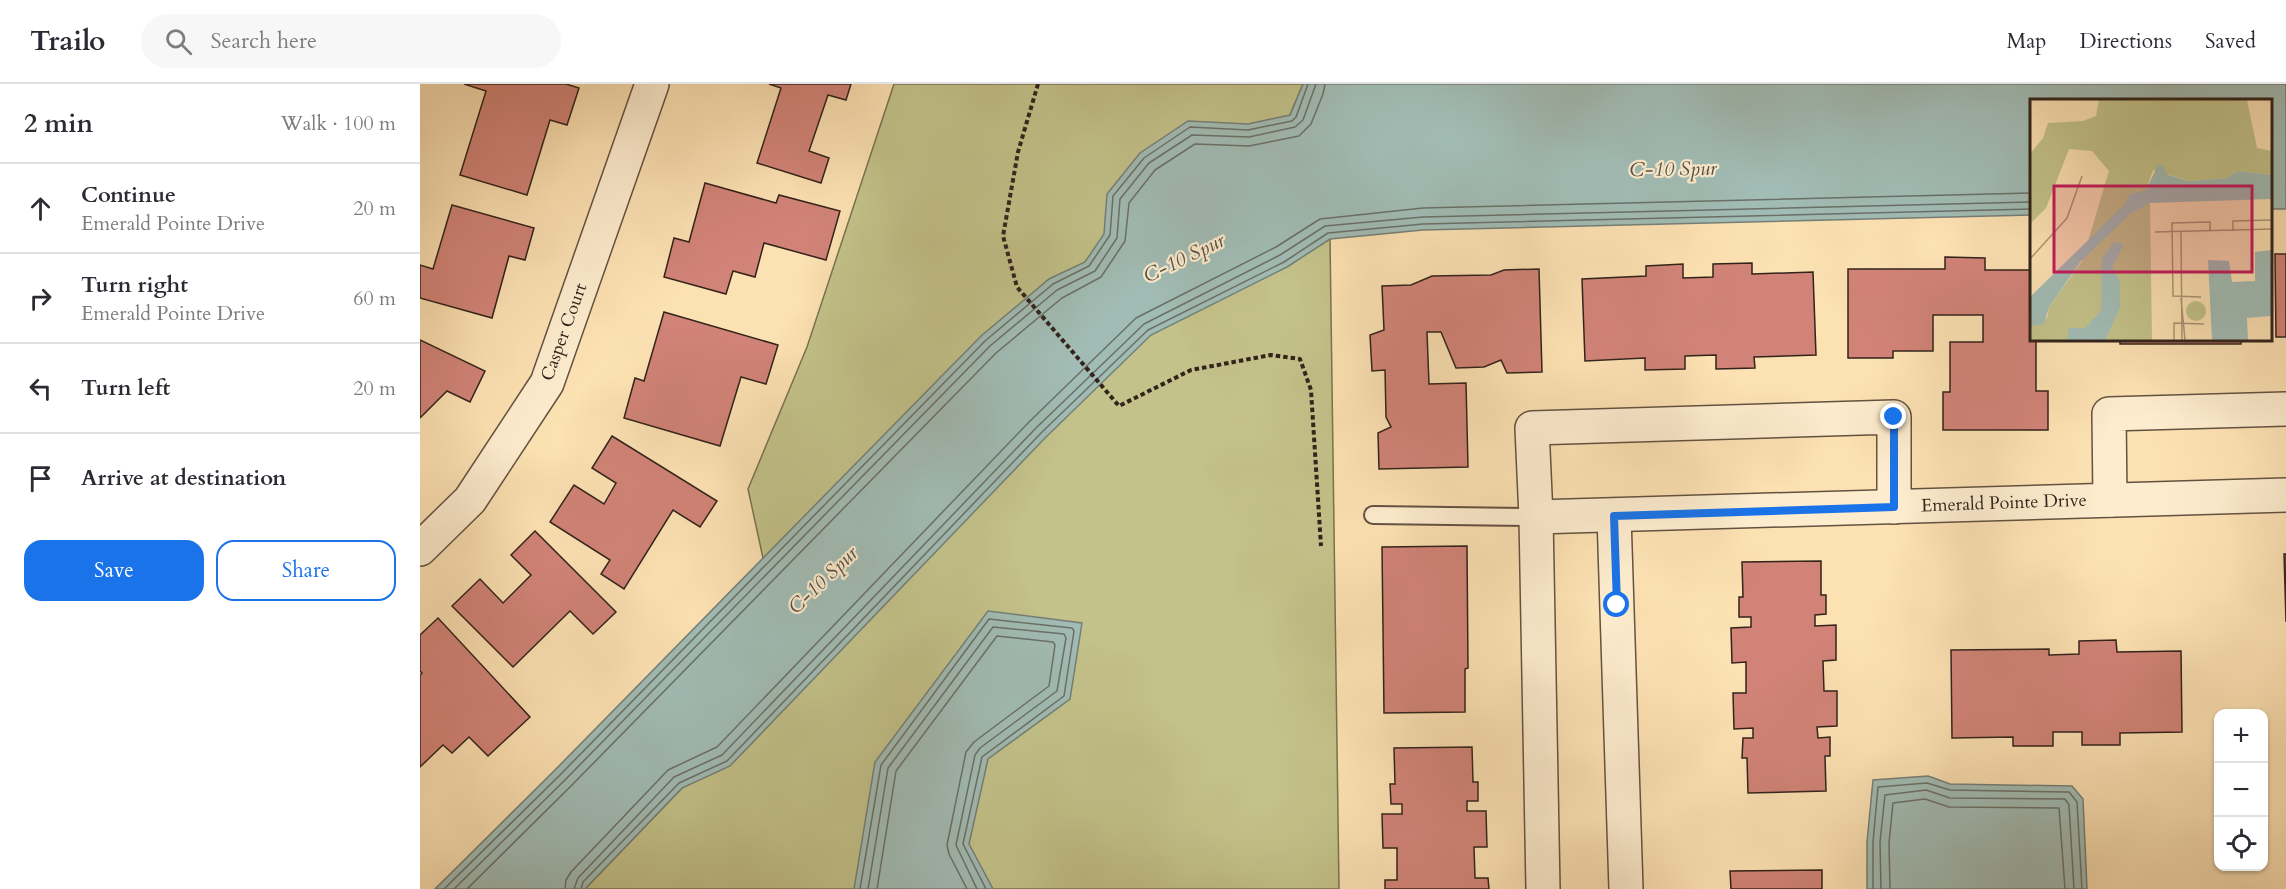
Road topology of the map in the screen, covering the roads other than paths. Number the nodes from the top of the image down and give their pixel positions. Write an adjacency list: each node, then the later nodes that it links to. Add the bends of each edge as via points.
1 (652, 84): 9 (street, Casper Court, via 547,383 470,500)
2 (2286, 409): 4 (street, via 2109,414)
3 (2286, 495): 4 (street, Emerald Pointe Drive)
4 (2110, 500): 5 (street, Emerald Pointe Drive)
5 (1894, 507): 7 (street, Emerald Pointe Drive); 8 (street, via 1894,417 1532,428)
6 (1373, 514): 8 (lane)
7 (1614, 516): 8 (street, Emerald Pointe Drive); 11 (street)
8 (1536, 517): 10 (street)
9 (420, 549)
10 (1544, 889)
11 (1626, 889)

